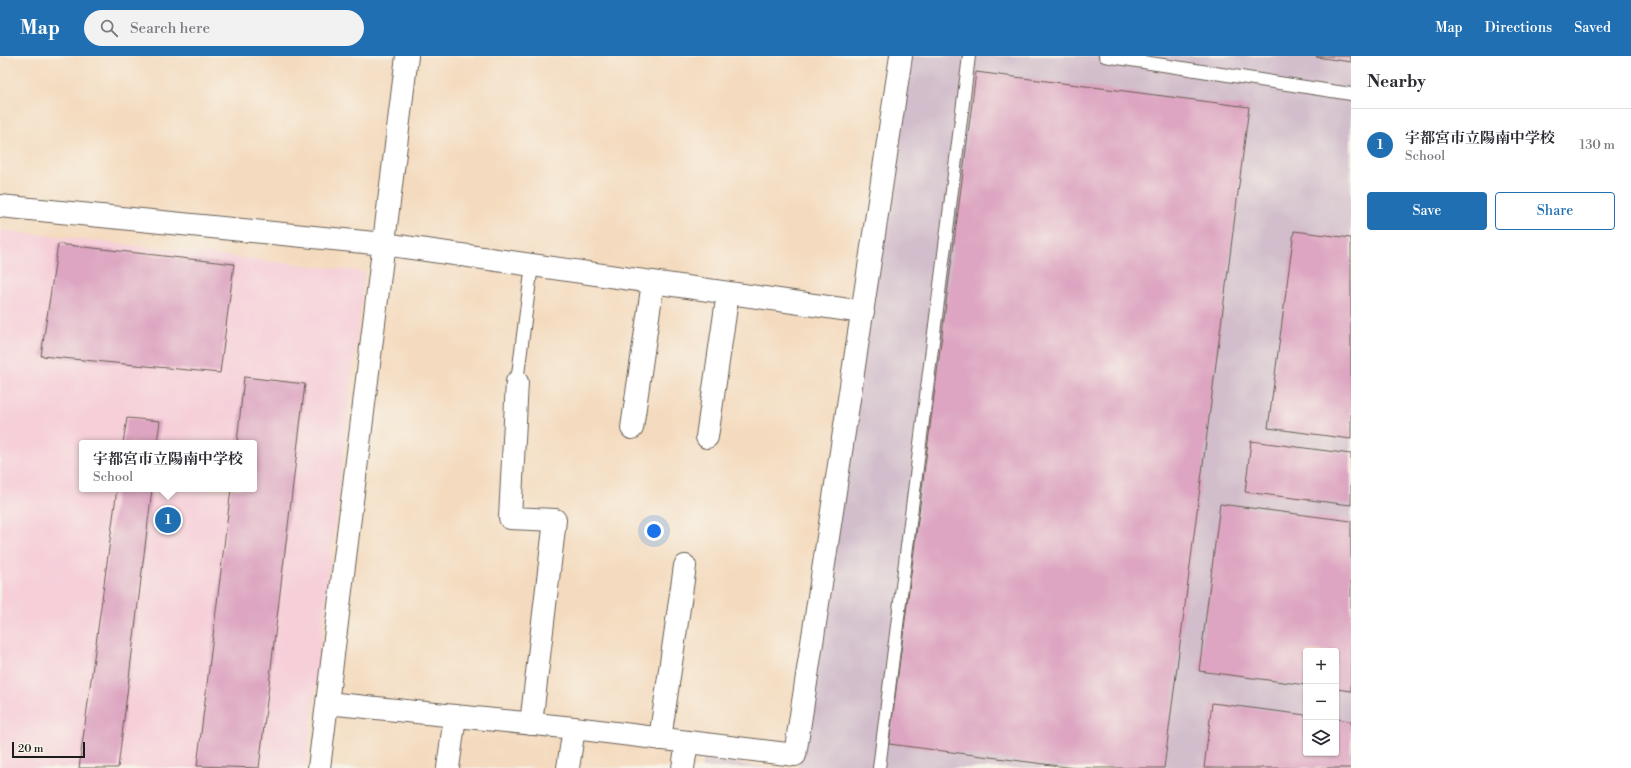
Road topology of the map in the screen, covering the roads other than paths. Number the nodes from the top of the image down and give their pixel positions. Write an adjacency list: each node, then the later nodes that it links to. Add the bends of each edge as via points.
1 (407, 56): 7 (street)
2 (901, 56): 11 (street)
3 (969, 56): 26 (lane)
4 (1105, 56): 5 (lane)
5 (1351, 94)
6 (0, 206): 7 (street)
7 (384, 244): 8 (street); 16 (street)
8 (532, 265): 9 (street); 12 (lane)
9 (653, 282): 10 (street); 13 (street)
10 (728, 293): 11 (street); 14 (street)
11 (863, 312): 21 (street, via 795,756)
12 (517, 382): 18 (street, via 510,518 555,520)
13 (632, 428)
14 (707, 438)
15 (685, 566): 20 (street)
16 (327, 703): 17 (street); 22 (street)
17 (456, 716): 18 (street); 23 (street)
18 (530, 724): 19 (street)
19 (574, 728): 20 (street); 24 (street)
20 (660, 739): 21 (street)
21 (687, 742): 25 (street)
22 (319, 768)
23 (448, 768)
24 (568, 768)
25 (683, 768)
26 (879, 768)

